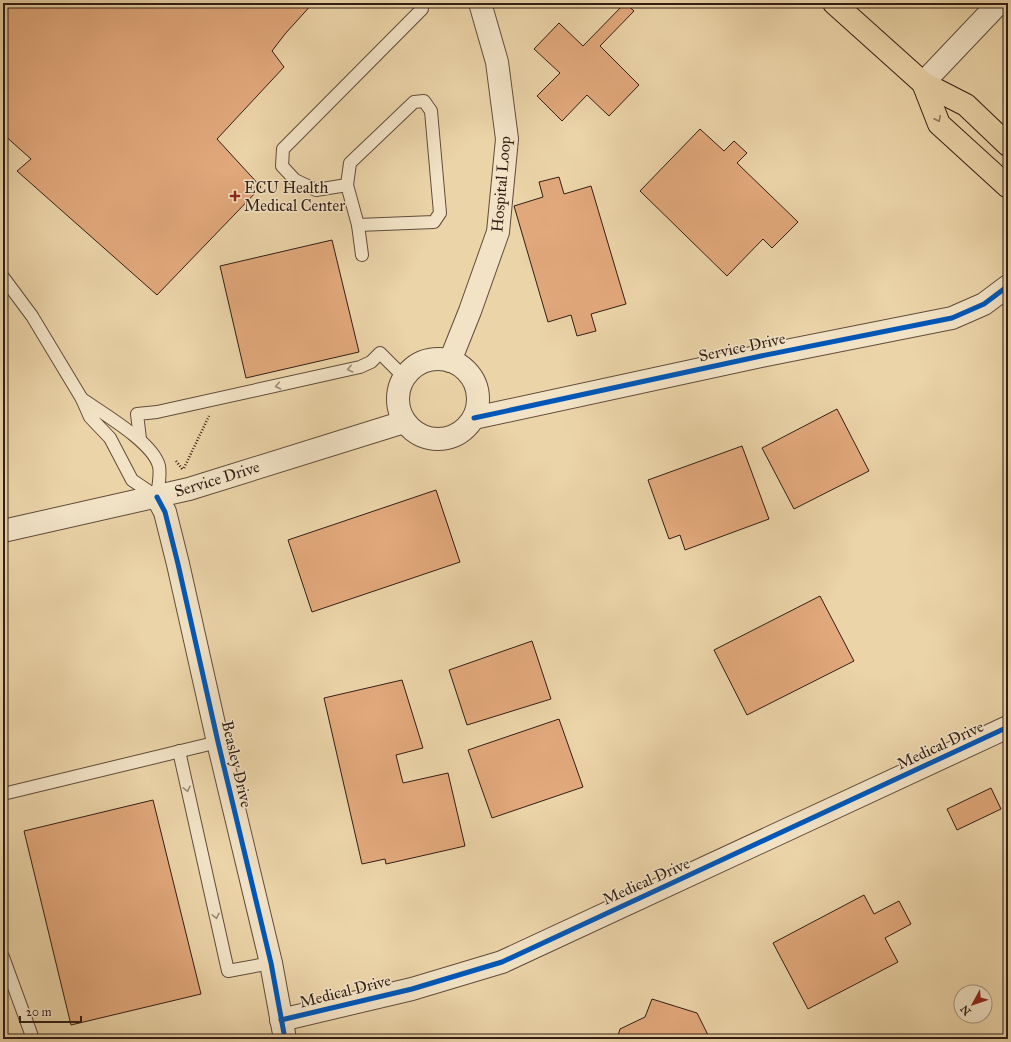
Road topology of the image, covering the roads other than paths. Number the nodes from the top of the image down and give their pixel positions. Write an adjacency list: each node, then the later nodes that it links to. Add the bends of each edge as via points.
1 (480, 3): 13 (street, Hospital Loop, via 497,62 507,139 498,232)
2 (834, 3): 5 (main road)
3 (999, 3): 5 (street)
4 (422, 9): 7 (lane, via 283,149 282,166 295,180 316,190)
5 (923, 83): 6 (main road, via 966,105); 8 (main road, one-way to 8, via 939,124)
6 (1008, 145)
7 (347, 185): 9 (lane); 9 (lane, via 350,163 414,102 424,101 431,111 440,213 434,222)
8 (1008, 187)
9 (358, 225): 10 (lane)
10 (362, 255)
11 (3, 277): 15 (lane, via 32,316)
12 (1008, 286): 16 (street, Service Drive, via 984,304 952,318)
13 (450, 360): 14 (street, via 437,358 424,361 413,367); 16 (street, via 461,366 476,384 478,407)
14 (404, 377): 17 (street, via 397,400); 18 (lane, one-way to 18, via 380,353 371,362 360,367 137,414)
15 (82, 399): 18 (lane); 19 (lane, via 90,417 110,438 132,480)
16 (474, 418): 17 (street, via 461,433 441,440 423,437)
17 (404, 422): 19 (street, Service Drive)
18 (140, 439): 19 (lane, via 159,464)
19 (157, 497): 20 (street, Service Drive); 22 (street, Beasley Drive, via 165,512)
20 (3, 531)
21 (1008, 727): 27 (street, Medical Drive, via 502,962)
22 (218, 742): 23 (lane); 26 (street, Beasley Drive)
23 (179, 752): 24 (lane); 26 (lane, one-way to 26, via 228,971)
24 (3, 794)
25 (3, 957): 28 (lane)
26 (271, 963): 27 (street, Beasley Drive)
27 (283, 1030)
28 (33, 1039)

